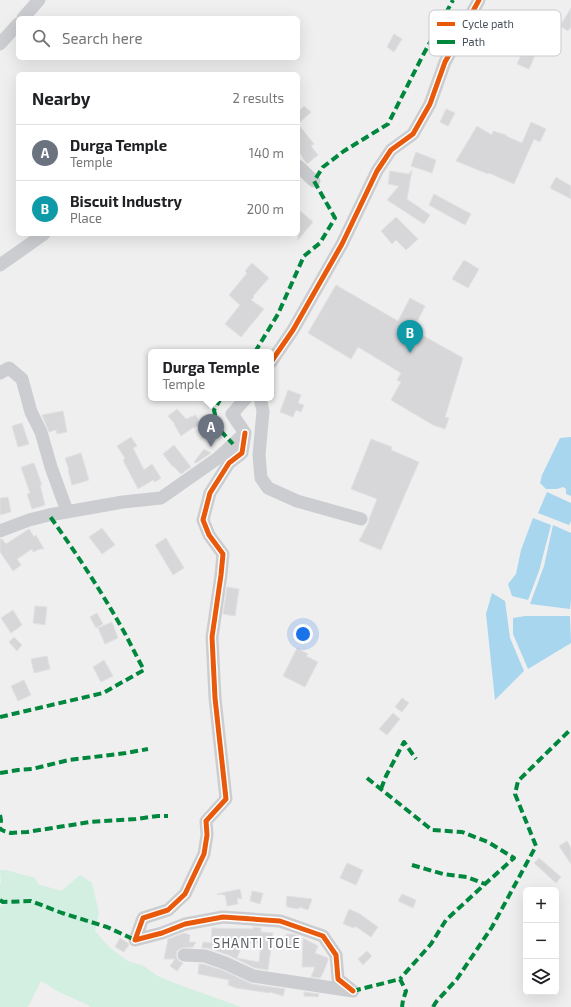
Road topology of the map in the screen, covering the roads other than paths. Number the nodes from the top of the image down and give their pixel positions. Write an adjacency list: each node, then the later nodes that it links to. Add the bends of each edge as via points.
1 (39, 0): 4 (street)
2 (480, 0): 3 (street)
3 (475, 10)
4 (25, 16)
5 (16, 26): 6 (street)
6 (0, 44)
7 (449, 56): 12 (street, via 430,104 413,134 391,150 377,171 342,244 293,330)
8 (300, 168): 9 (street)
9 (314, 181)
10 (41, 236): 11 (street)
11 (0, 265)
12 (274, 358)
13 (0, 373): 17 (street, via 9,368 22,379 31,412 41,432)
14 (243, 401): 16 (street, via 232,414)
15 (261, 401): 18 (street, via 263,411 259,455 261,478 268,488 297,501)
16 (244, 433): 17 (street, via 218,458 161,498); 20 (street, via 242,453 229,463 210,493 203,520 209,535 223,554 212,637 215,698 226,799 206,821 204,854 185,894 168,910 143,918 135,940 185,924 223,916 280,921 323,936 336,955 338,979 353,991 253,976 205,956)
17 (67, 511): 19 (street, via 49,514)
18 (361, 520)
19 (0, 531)
20 (184, 955)

